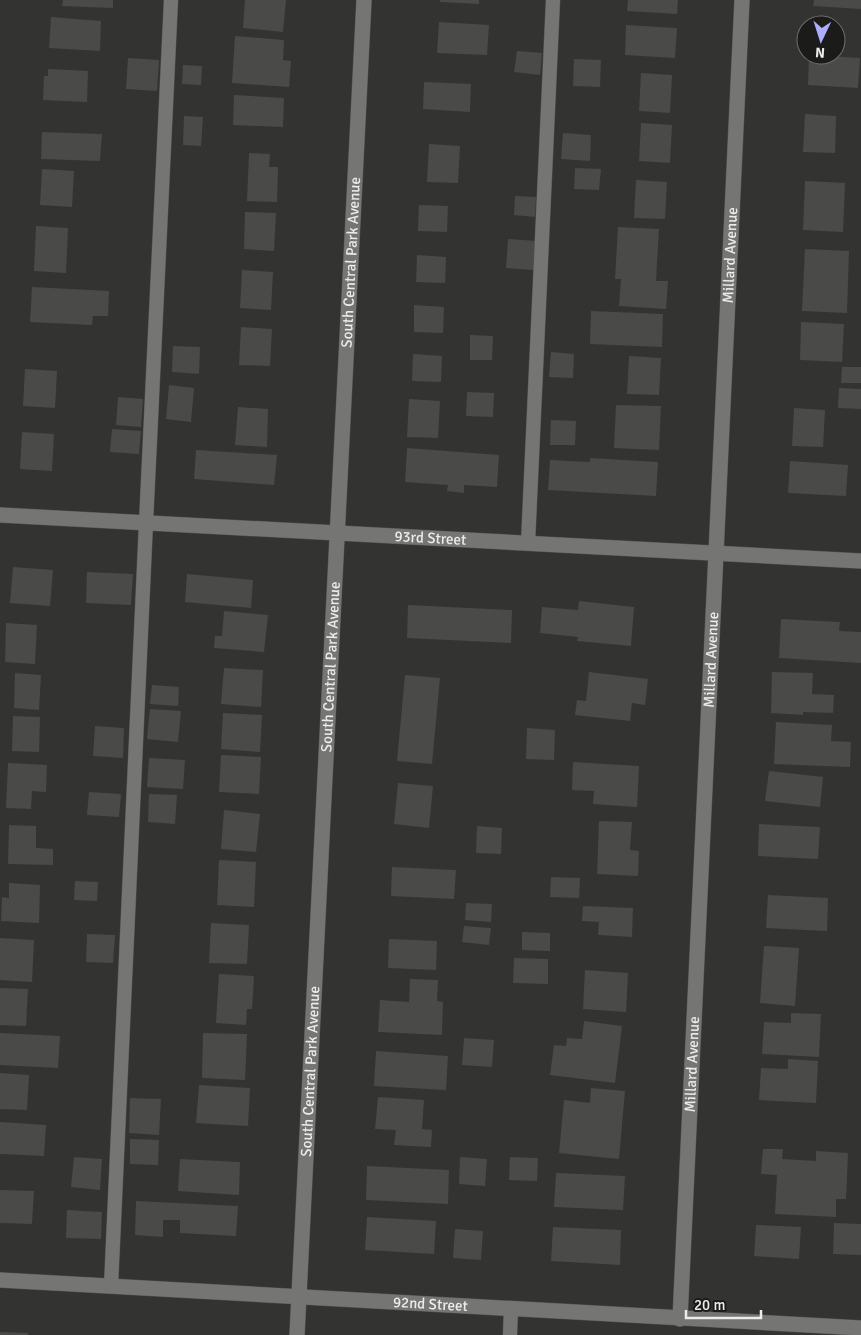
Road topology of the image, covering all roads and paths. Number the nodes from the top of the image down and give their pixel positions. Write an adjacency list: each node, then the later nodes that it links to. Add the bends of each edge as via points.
1 (172, 0): 6 (lane)
2 (364, 0): 7 (street, South Central Park Avenue)
3 (553, 0): 8 (lane)
4 (742, 0): 9 (street, Millard Avenue)
5 (0, 515): 6 (street, 93rd Street)
6 (146, 523): 7 (street, 93rd Street); 12 (lane)
7 (337, 533): 8 (street, 93rd Street); 13 (street, South Central Park Avenue)
8 (528, 543): 9 (street, 93rd Street)
9 (716, 553): 10 (street, 93rd Street); 15 (street, Millard Avenue)
10 (861, 561)
11 (0, 1280): 12 (street, 92nd Street)
12 (111, 1286): 13 (street, 92nd Street)
13 (298, 1296): 14 (street, 92nd Street); 17 (street, South Central Park Avenue)
14 (511, 1308): 15 (street, 92nd Street); 18 (lane)
15 (680, 1319): 16 (street, 92nd Street)
16 (861, 1328)
17 (296, 1335)
18 (510, 1335)

